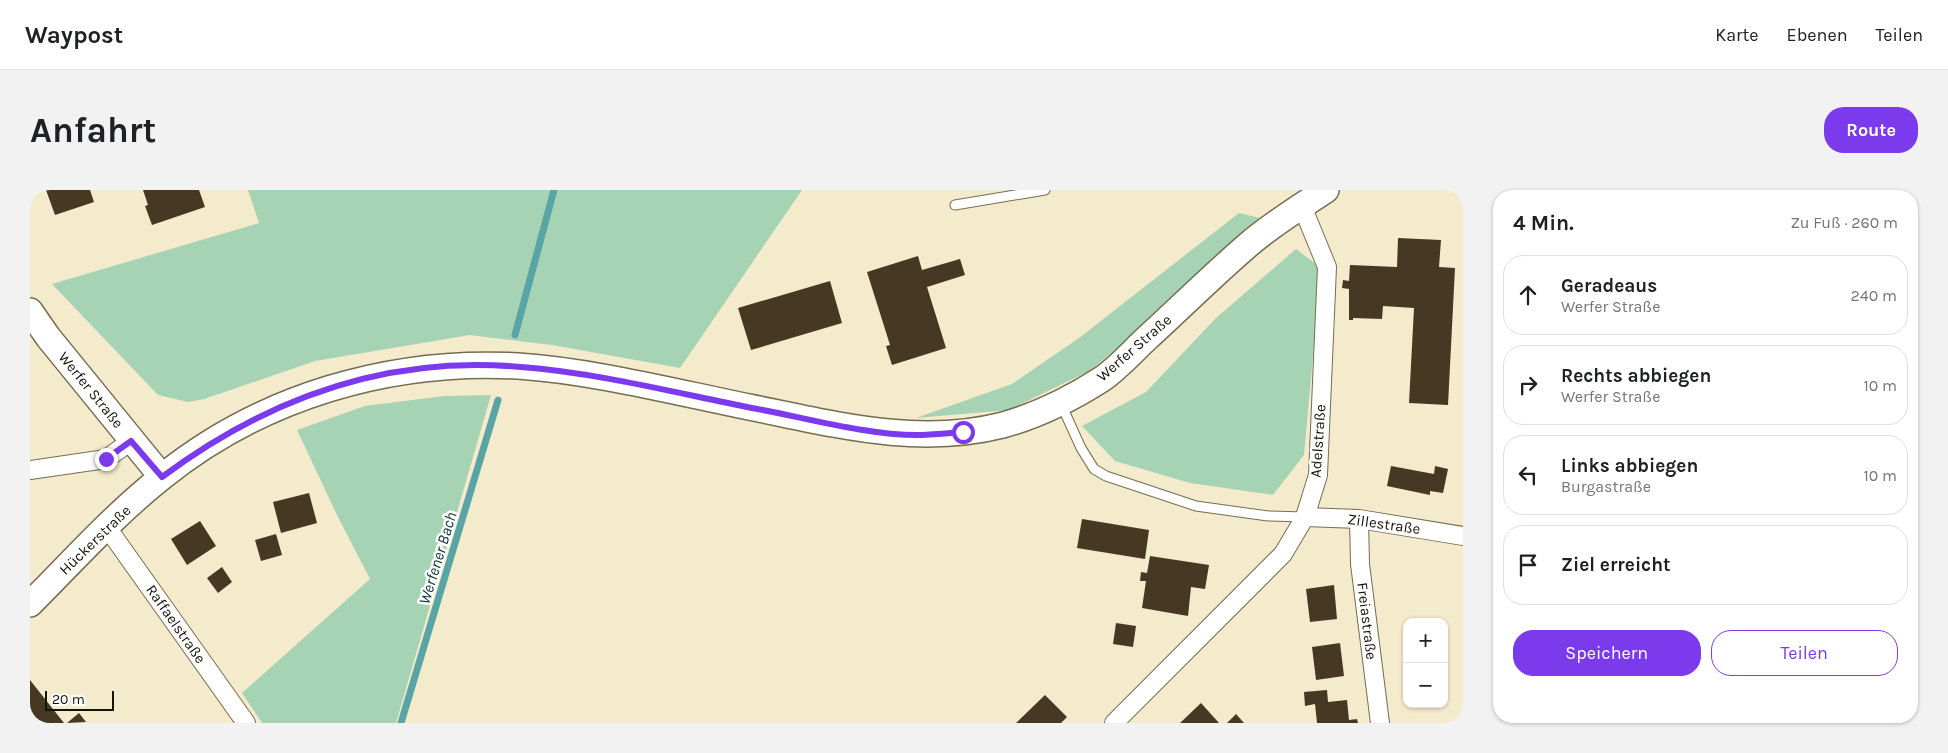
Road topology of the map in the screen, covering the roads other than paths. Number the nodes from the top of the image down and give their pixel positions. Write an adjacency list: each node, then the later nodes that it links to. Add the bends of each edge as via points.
1 (1045, 190): 3 (lane)
2 (1325, 190): 4 (street, Werfer Straße)
3 (955, 205)
4 (1302, 206): 6 (street, Werfer Straße, via 1252,242 1106,376); 10 (street, Adelstraße, via 1327,267 1318,475)
5 (30, 311): 7 (street, Werfer Straße)
6 (1061, 404): 9 (street, Werfer Straße, via 1000,425 963,432 916,435 865,430 590,376 521,366 441,366 365,379 320,391 277,408 192,454); 10 (lane, via 1089,462 1106,476 1196,506 1268,516)
7 (131, 441): 8 (street, via 106,459); 9 (street, Werfer Straße)
8 (30, 470)
9 (162, 477): 12 (street, Hückerstraße)
10 (1305, 517): 11 (street, Zillestraße); 16 (street, Adelstraße, via 1283,554)
11 (1359, 519): 13 (street, Zillestraße); 17 (street, Freiastraße, via 1360,564)
12 (106, 526): 14 (street, Hückerstraße); 15 (street, Raffaelstraße)
13 (1463, 536)
14 (30, 604)
15 (246, 723)
16 (1114, 723)
17 (1380, 723)

